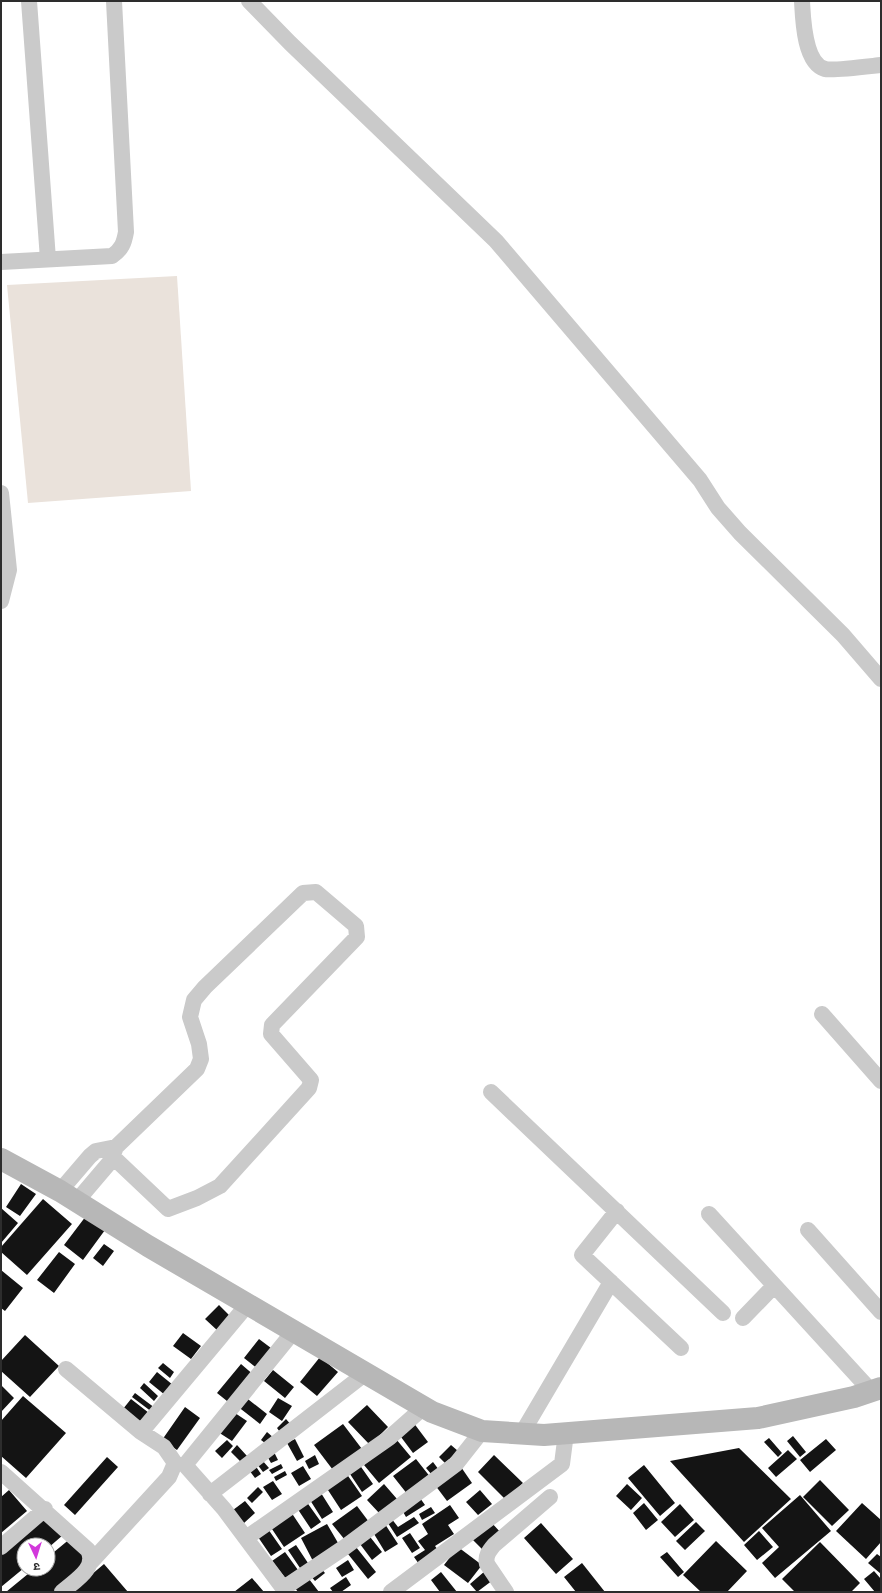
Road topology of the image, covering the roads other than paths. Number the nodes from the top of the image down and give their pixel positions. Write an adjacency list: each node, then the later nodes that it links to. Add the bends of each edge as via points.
1 (29, 1): 6 (street)
2 (114, 1): 6 (street, via 126,232 124,242 120,251 112,256)
3 (249, 1): 10 (street, via 496,241 700,480 718,508 798,593 843,635)
4 (802, 1): 5 (street, via 808,49 814,62 825,69)
5 (881, 65)
6 (48, 259): 7 (street)
7 (1, 262)
8 (1, 493): 9 (street, via 9,570)
9 (1, 601)
10 (881, 679)
11 (822, 1014): 12 (street)
12 (881, 1081)
13 (490, 1092): 17 (street)
14 (114, 1151): 14 (street, via 197,1069 201,1058 190,1017 194,1000 303,892 316,892 356,926 357,937 272,1025 271,1034 311,1080 309,1088 220,1186 168,1209); 16 (street, via 96,1151 90,1156)
15 (1, 1159): 16 (street)
16 (68, 1197): 22 (street)
17 (617, 1211): 20 (street, via 582,1255); 24 (street)
18 (709, 1214): 21 (street)
19 (808, 1230): 23 (street)
20 (611, 1282): 27 (street); 34 (street)
21 (774, 1286): 25 (street); 30 (street)
22 (248, 1304): 26 (street); 33 (street)
23 (881, 1312)
24 (723, 1313)
25 (743, 1318)
26 (294, 1331): 29 (street); 37 (street, via 185,1465)
27 (681, 1348)
28 (66, 1369): 33 (street)
29 (366, 1373): 31 (street); 37 (street)
30 (876, 1389): 35 (street, via 854,1397 758,1418)
31 (424, 1408): 32 (street); 40 (street, via 389,1438)
32 (482, 1431): 34 (street); 43 (street, via 456,1464)
33 (141, 1432): 42 (street, via 164,1447 175,1463 169,1477)
34 (522, 1433): 35 (street)
35 (566, 1433): 45 (street, via 562,1464)
36 (1, 1472): 39 (street)
37 (210, 1494): 40 (street)
38 (550, 1497): 46 (street, via 488,1553 487,1564)
39 (45, 1509): 41 (street); 42 (street, via 88,1550)
40 (246, 1538): 43 (street)
41 (1, 1547)
42 (92, 1562): 44 (street)
43 (285, 1590)
44 (62, 1592)
45 (392, 1592)
46 (506, 1592)

